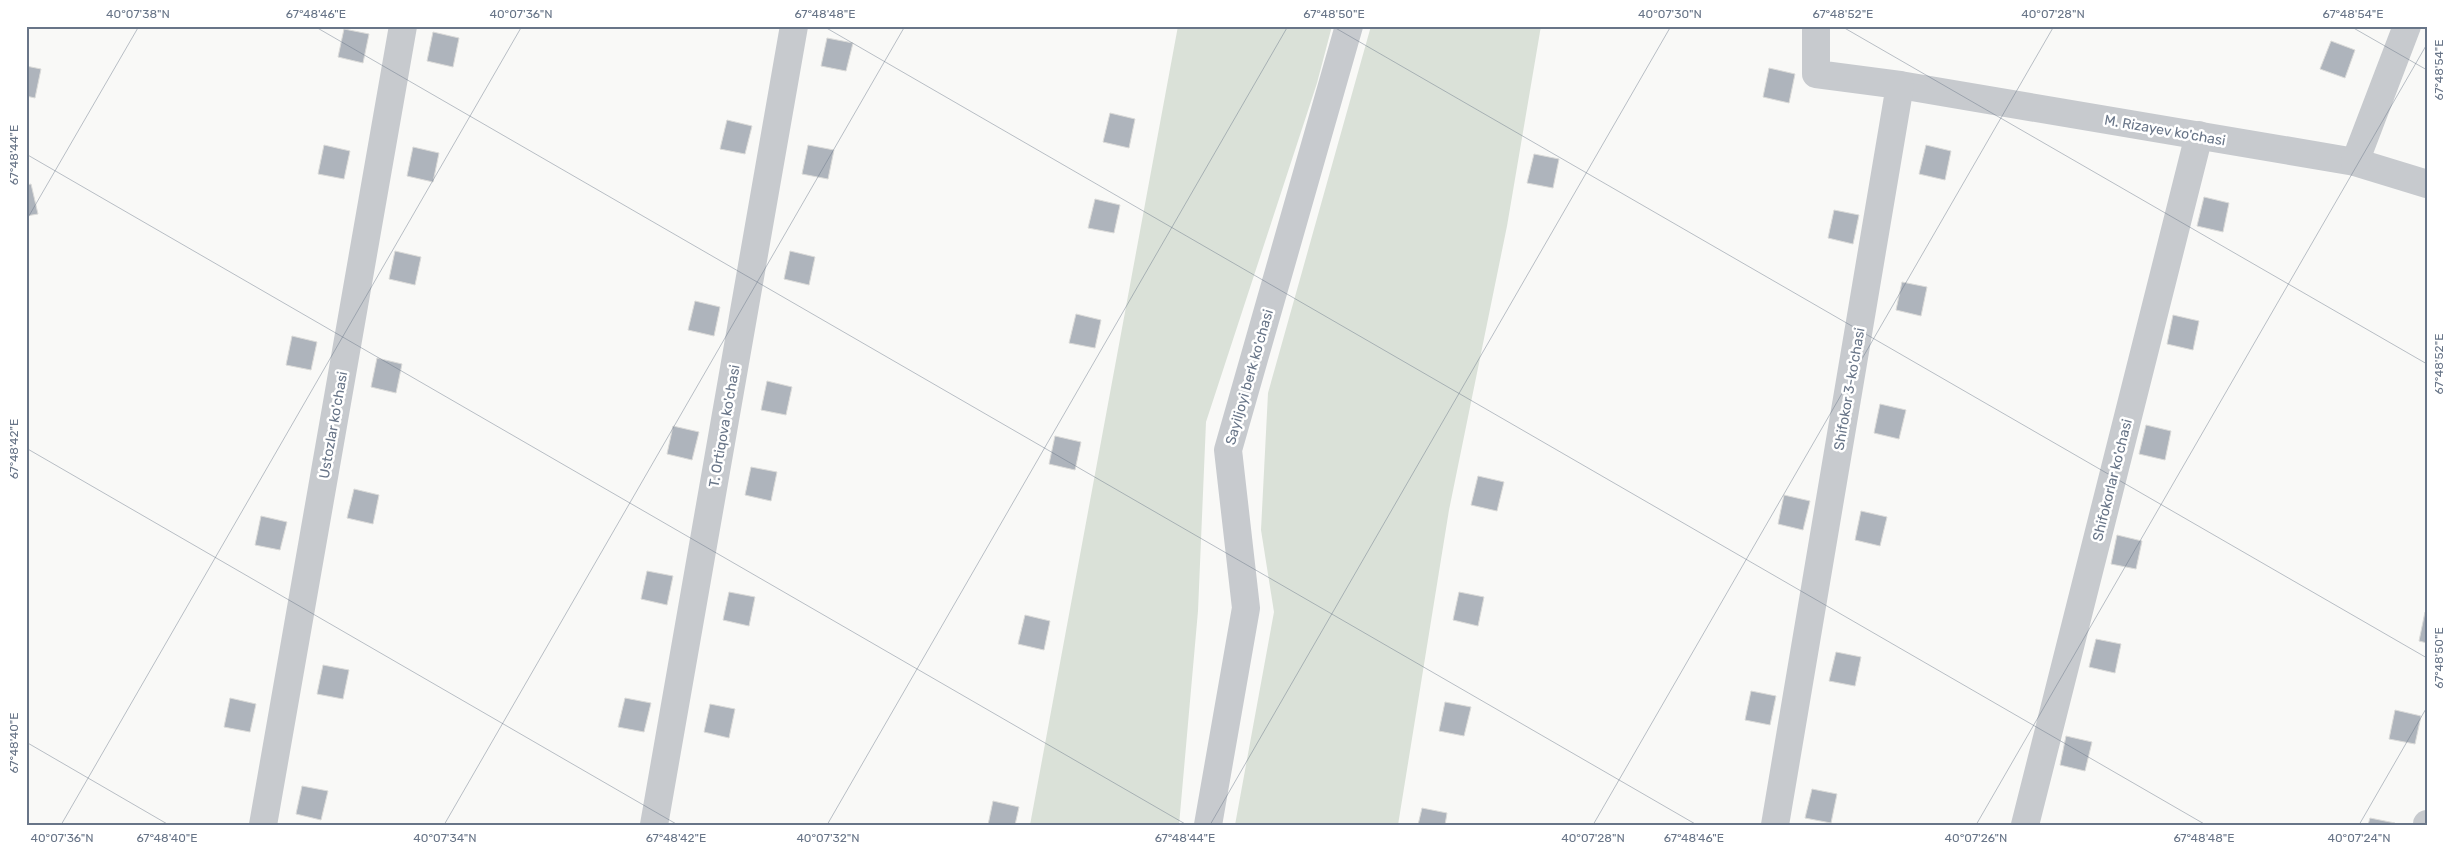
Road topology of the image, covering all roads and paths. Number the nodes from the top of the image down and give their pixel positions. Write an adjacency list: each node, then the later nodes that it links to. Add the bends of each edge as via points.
1 (403, 26): 10 (street, Ustozlar ko'chasi)
2 (794, 26): 11 (street, T. Ortiqova ko'chasi)
3 (1349, 26): 12 (street, Sayiljoyi berk ko'chasi, via 1228,450 1246,608)
4 (1816, 26): 6 (street, via 1816,74)
5 (2407, 26): 8 (street)
6 (1900, 84): 7 (street, M. Rizayev ko'chasi); 13 (street, Shifokor 3-ko'chasi)
7 (2198, 136): 8 (street, M. Rizayev ko'chasi); 14 (street, Shifokorlar ko'chasi)
8 (2355, 162): 9 (street, M. Rizayev ko'chasi)
9 (2427, 184)
10 (263, 825)
11 (654, 825)
12 (1208, 825)
13 (1775, 825)
14 (2025, 825)

